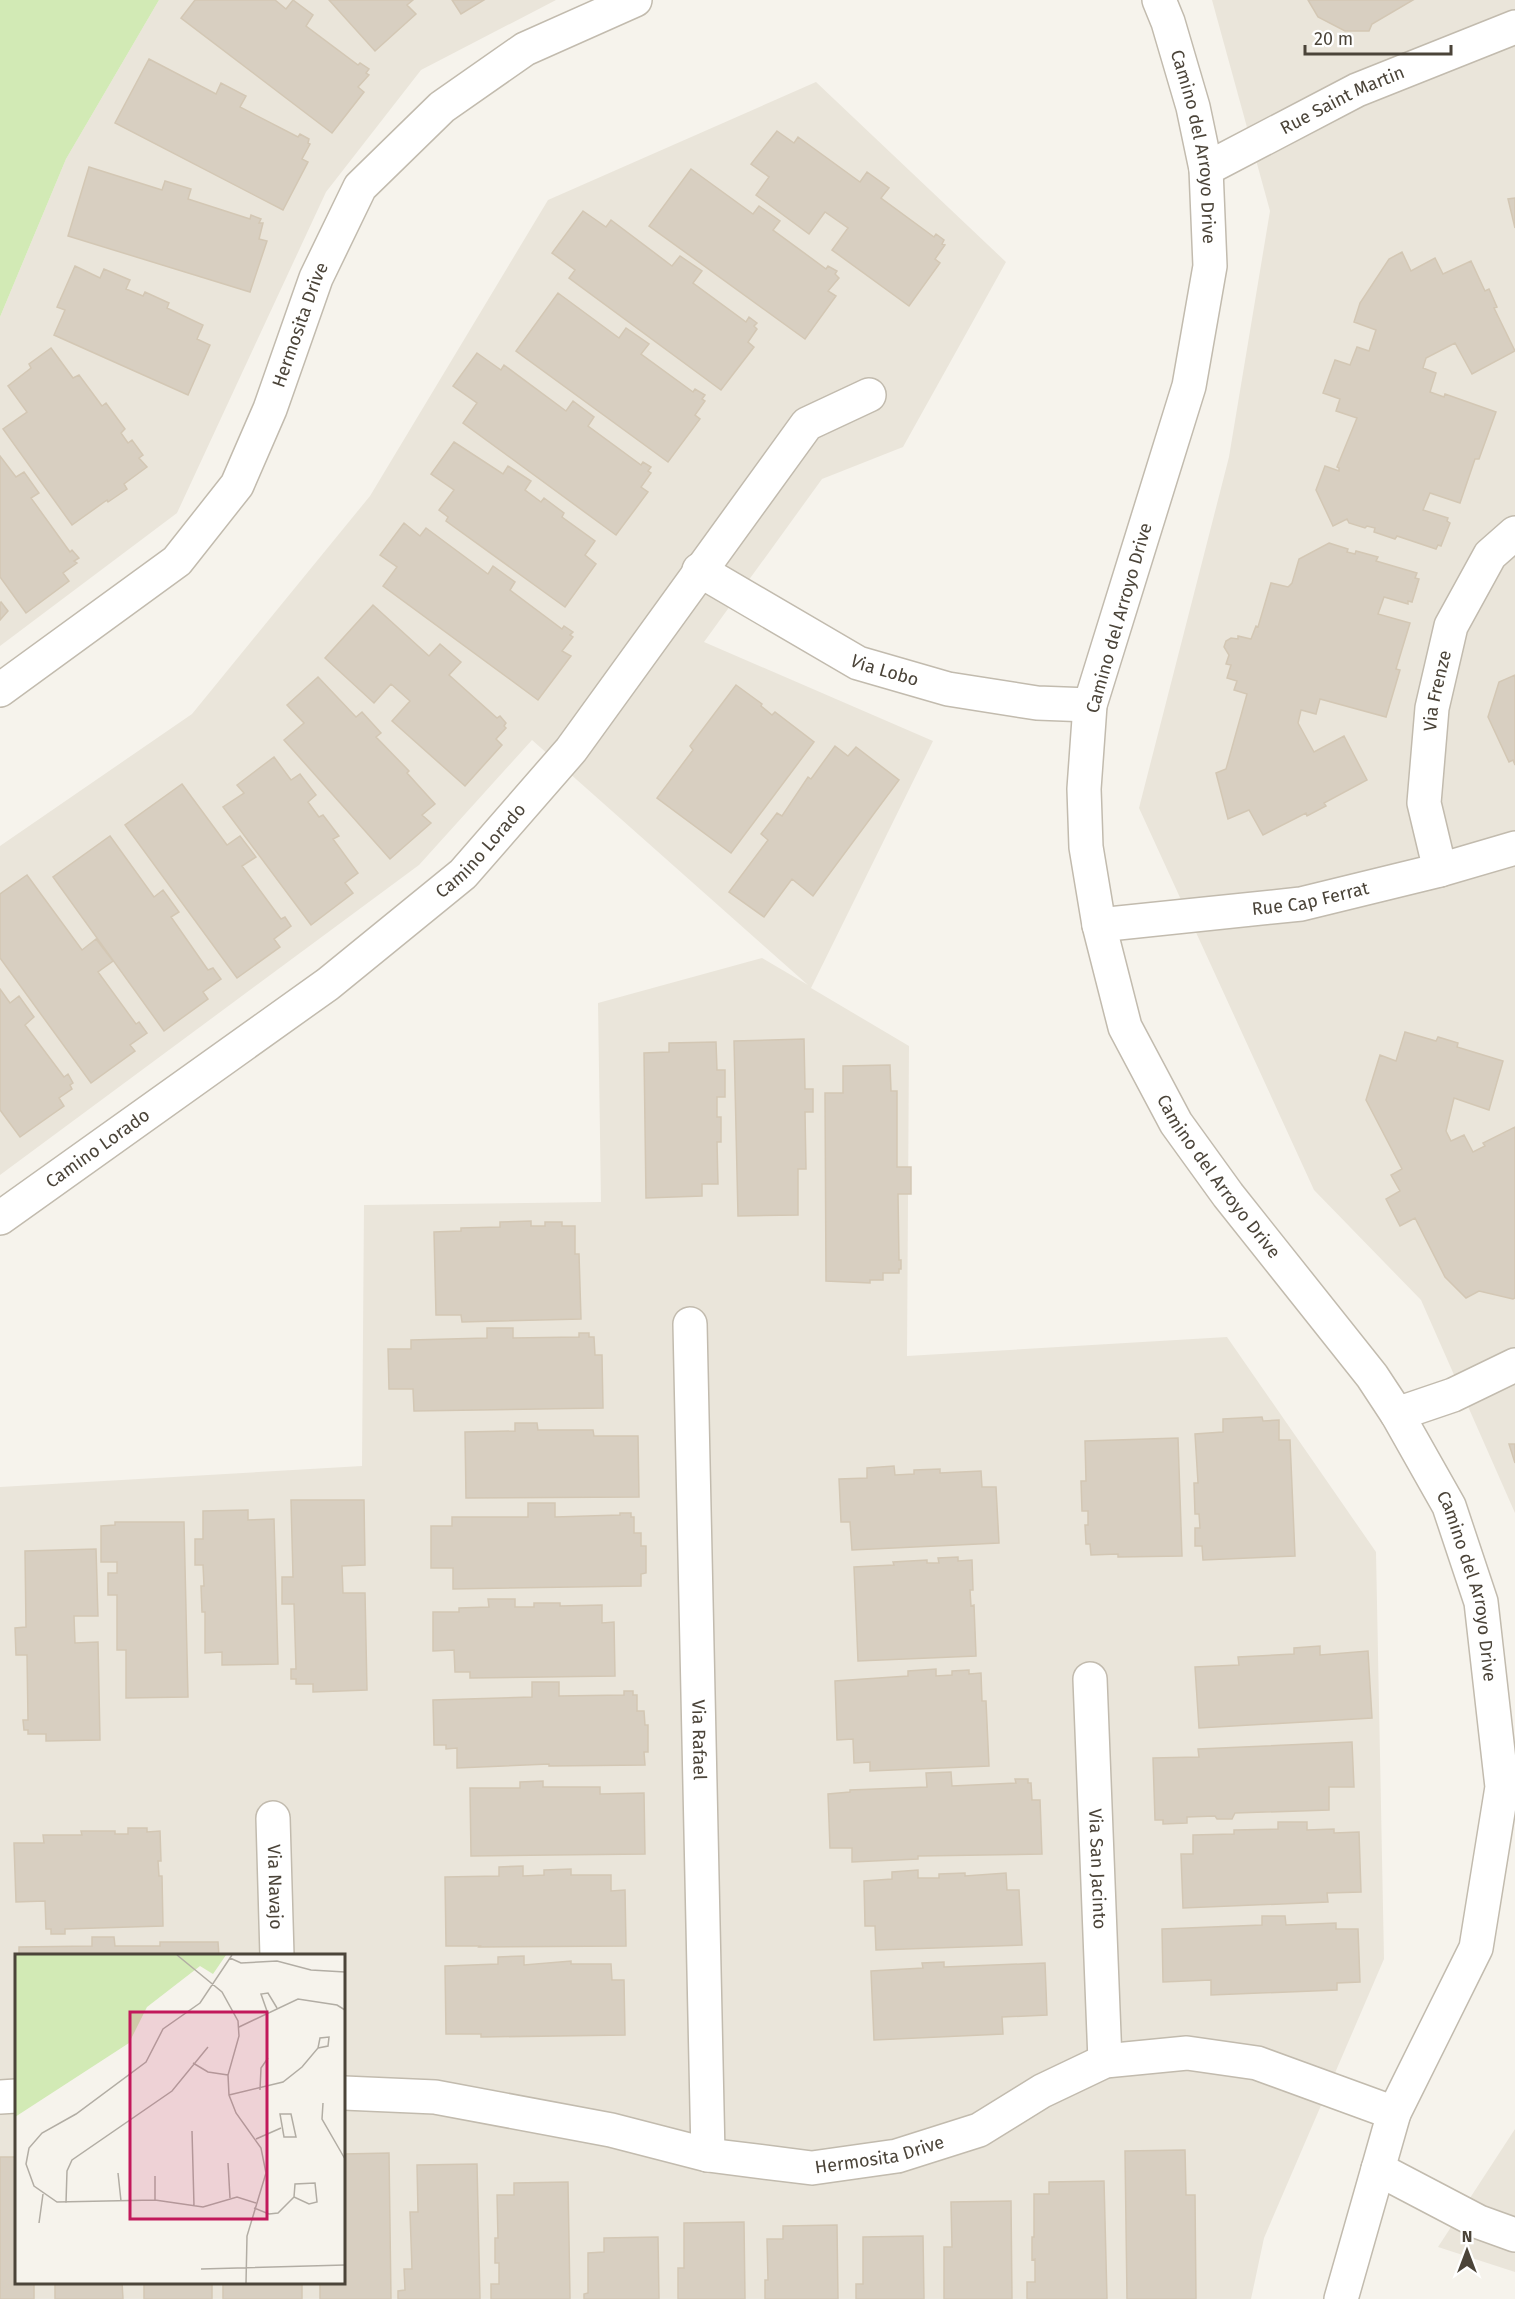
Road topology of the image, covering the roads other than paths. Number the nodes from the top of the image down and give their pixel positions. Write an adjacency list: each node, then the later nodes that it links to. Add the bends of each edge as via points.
1 (635, 0): 8 (street, Hermosita Drive, via 525,49 442,107 360,187 316,278 270,409 237,485 177,561)
2 (1159, 0): 4 (street, Camino del Arroyo Drive, via 1193,107)
3 (1515, 27): 4 (street, Rue Saint Martin, via 1356,90)
4 (1206, 169): 9 (street, Camino del Arroyo Drive, via 1210,266 1189,386)
5 (869, 395): 7 (street, Camino Lorado, via 807,424)
6 (1515, 532): 11 (street, Via Frenze, via 1490,555 1451,626 1432,708 1424,803)
7 (699, 570): 9 (street, Via Lobo, via 858,663 948,689 1036,703); 13 (street, Camino Lorado, via 570,750 463,874 328,984)
8 (0, 690)
9 (1090, 705): 12 (street, Camino del Arroyo Drive, via 1084,789 1086,847)
10 (1515, 848): 11 (street, Rue Cap Ferrat)
11 (1440, 870): 12 (street, Rue Cap Ferrat, via 1300,904)
12 (1099, 925): 16 (street, Camino del Arroyo Drive, via 1125,1027 1176,1123 1372,1376)
13 (0, 1218)
14 (690, 1324): 25 (street, Via Rafael)
15 (1515, 1365): 16 (street, via 1453,1395)
16 (1397, 1414): 24 (street, Camino del Arroyo Drive, via 1449,1506 1481,1602 1502,1788 1476,1948)
17 (1090, 1679): 20 (street, Via San Jacinto)
18 (273, 1818): 19 (street, Via Navajo)
19 (277, 1954)
20 (1106, 2061): 24 (street, Hermosita Drive, via 1187,2054 1257,2063); 25 (street, Hermosita Drive, via 1042,2091 978,2130 897,2156 812,2168)
21 (345, 2093): 25 (street, Hermosita Drive, via 435,2097 611,2130)
22 (15, 2096): 23 (street)
23 (0, 2097)
24 (1394, 2114): 26 (street, Camino del Arroyo Drive)
25 (708, 2155)
26 (1378, 2169): 27 (street, via 1479,2222); 28 (street, Camino del Arroyo Drive)
27 (1515, 2235)
28 (1341, 2299)

